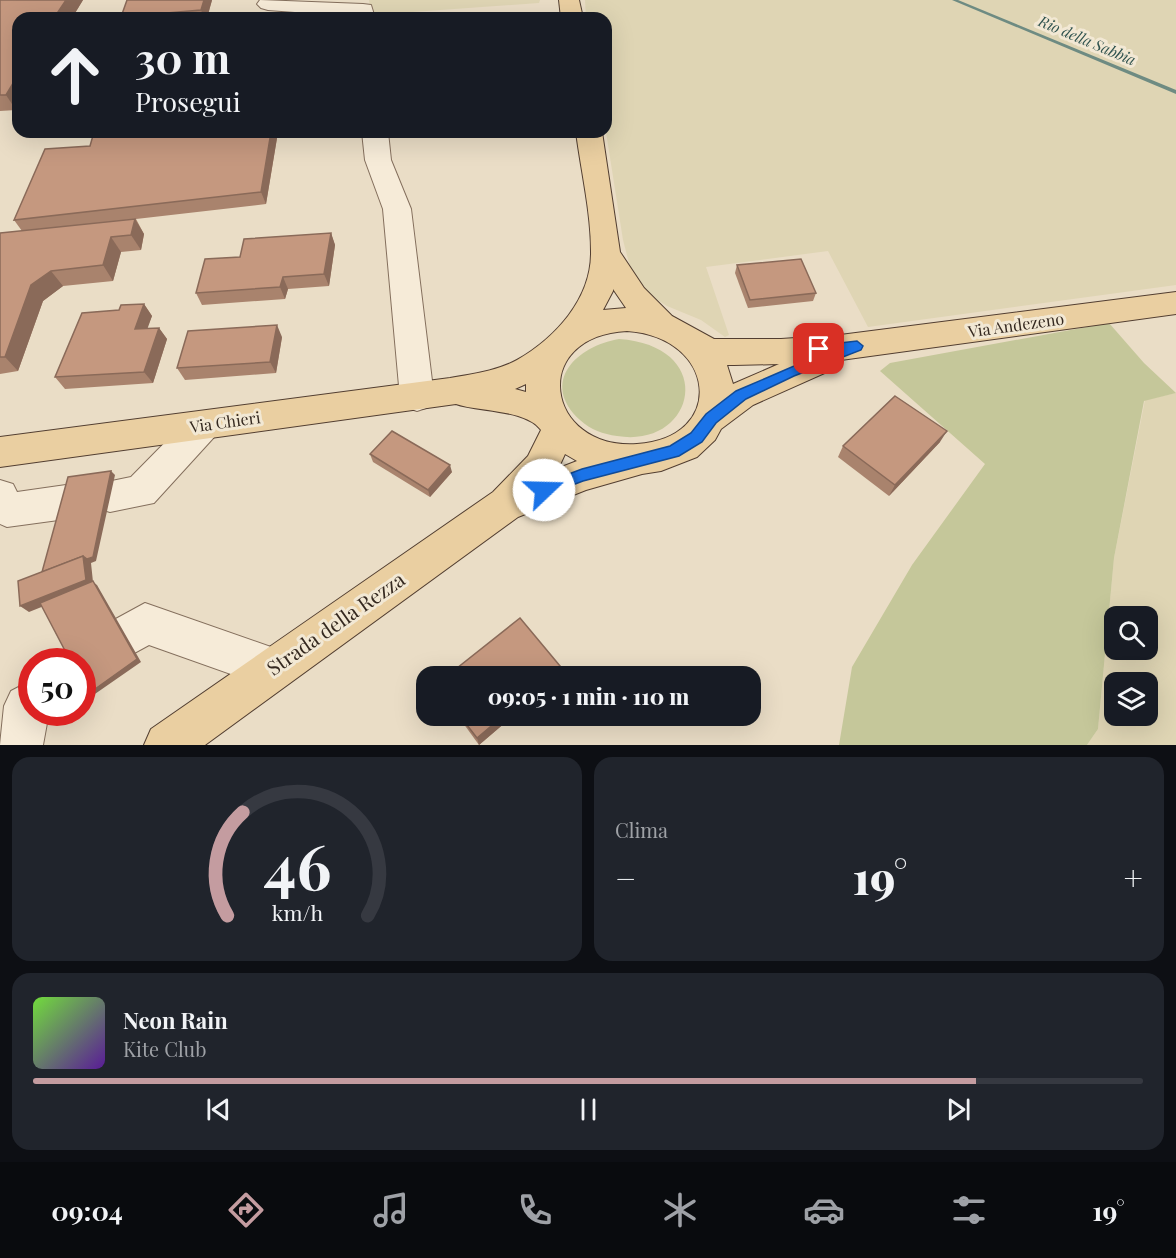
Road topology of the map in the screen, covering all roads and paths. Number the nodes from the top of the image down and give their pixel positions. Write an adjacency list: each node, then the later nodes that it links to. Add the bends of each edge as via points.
1 (268, 4): 2 (street)
2 (345, 12)
3 (376, 138): 11 (street, via 378,160 397,209)
4 (590, 138): 5 (main road)
5 (606, 253): 7 (main road, via 633,296); 8 (main road, via 598,291)
6 (1176, 303): 9 (main road, Via Andezeno)
7 (661, 325): 8 (main road, via 616,320 594,324); 10 (main road, via 682,334)
8 (565, 341): 11 (main road, Via Chieri, via 528,369 502,380); 13 (main road, via 544,369 541,391)
9 (857, 346): 10 (main road, Via Andezeno, via 782,352); 12 (main road, Via Andezeno, via 741,395)
10 (699, 349): 12 (main road, via 713,370 718,394)
11 (433, 395): 13 (main road, Via Chieri, via 497,397); 14 (main road, Via Chieri)
12 (711, 418): 16 (main road, via 696,437 681,447)
13 (553, 421): 16 (main road, via 576,444 597,454 621,460); 20 (main road, Strada della Rezza, via 541,467)
14 (204, 425): 15 (main road, Via Chieri); 18 (street, via 141,492)
15 (0, 453)
16 (646, 459): 20 (main road, Strada della Rezza, via 582,475)
17 (0, 495): 19 (street, via 7,510)
18 (110, 496)
19 (66, 502)
20 (506, 504): 22 (main road, Strada della Rezza)
21 (127, 636): 22 (street, via 145,623)
22 (273, 668): 25 (main road, Strada della Rezza)
23 (23, 726): 24 (street)
24 (20, 745)
25 (167, 745)

